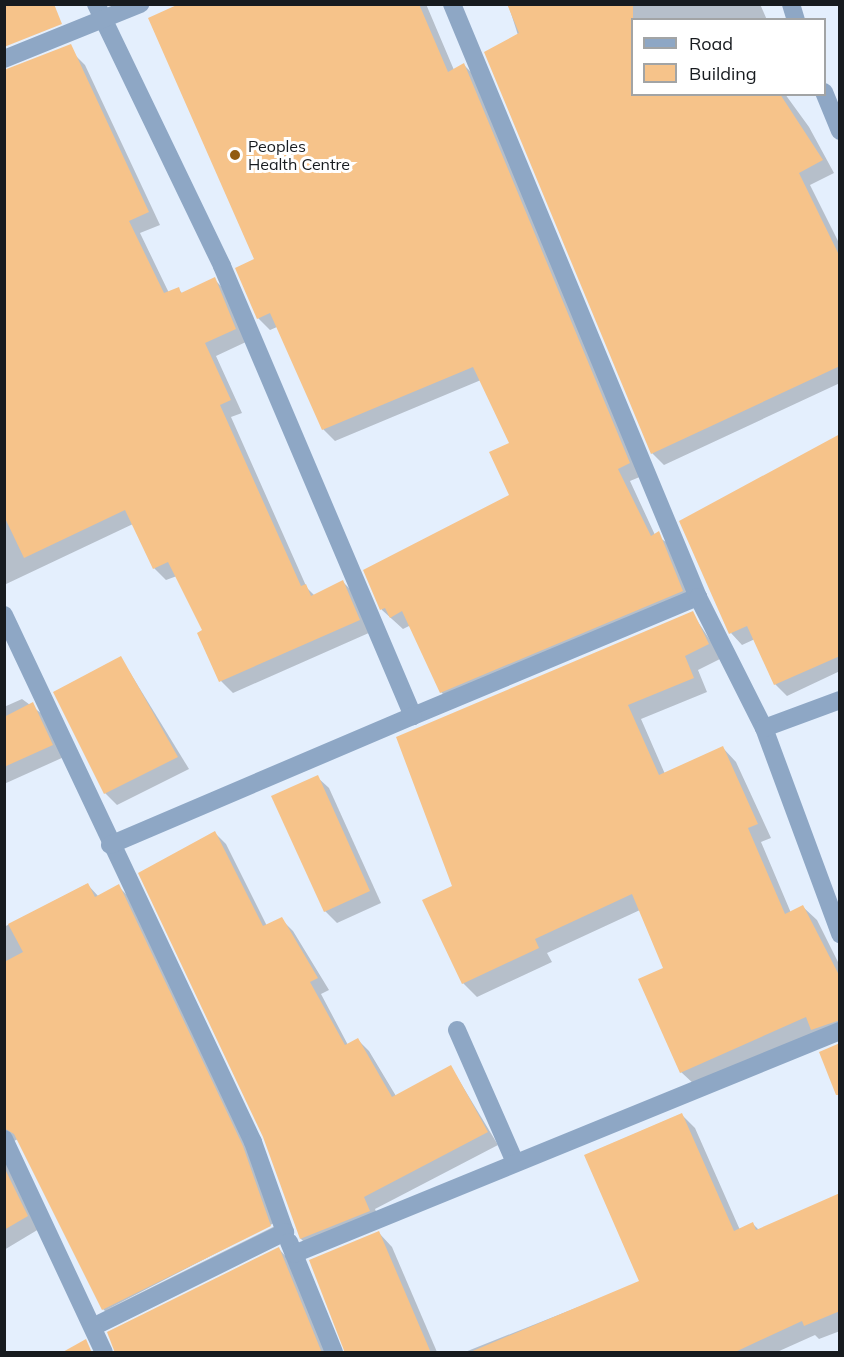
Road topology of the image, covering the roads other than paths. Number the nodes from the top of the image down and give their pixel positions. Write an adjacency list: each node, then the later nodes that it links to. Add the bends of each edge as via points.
1 (96, 4): 4 (street)
2 (140, 4): 4 (street)
3 (452, 4): 8 (street)
4 (103, 22): 5 (street); 11 (street, via 222,266)
5 (4, 59)
6 (826, 95): 7 (street)
7 (840, 131)
8 (698, 597): 11 (street); 12 (street)
9 (4, 615): 13 (street)
10 (840, 700): 12 (street)
11 (413, 716): 13 (street)
12 (764, 728): 14 (street)
13 (110, 845): 19 (street, via 253,1142)
14 (840, 934)
15 (456, 1030): 18 (street)
16 (840, 1031): 18 (street)
17 (4, 1139): 21 (street)
18 (514, 1160): 20 (street)
19 (285, 1233): 20 (street); 21 (street)
20 (294, 1254): 23 (street)
21 (93, 1327): 22 (street)
22 (104, 1353)
23 (334, 1353)

